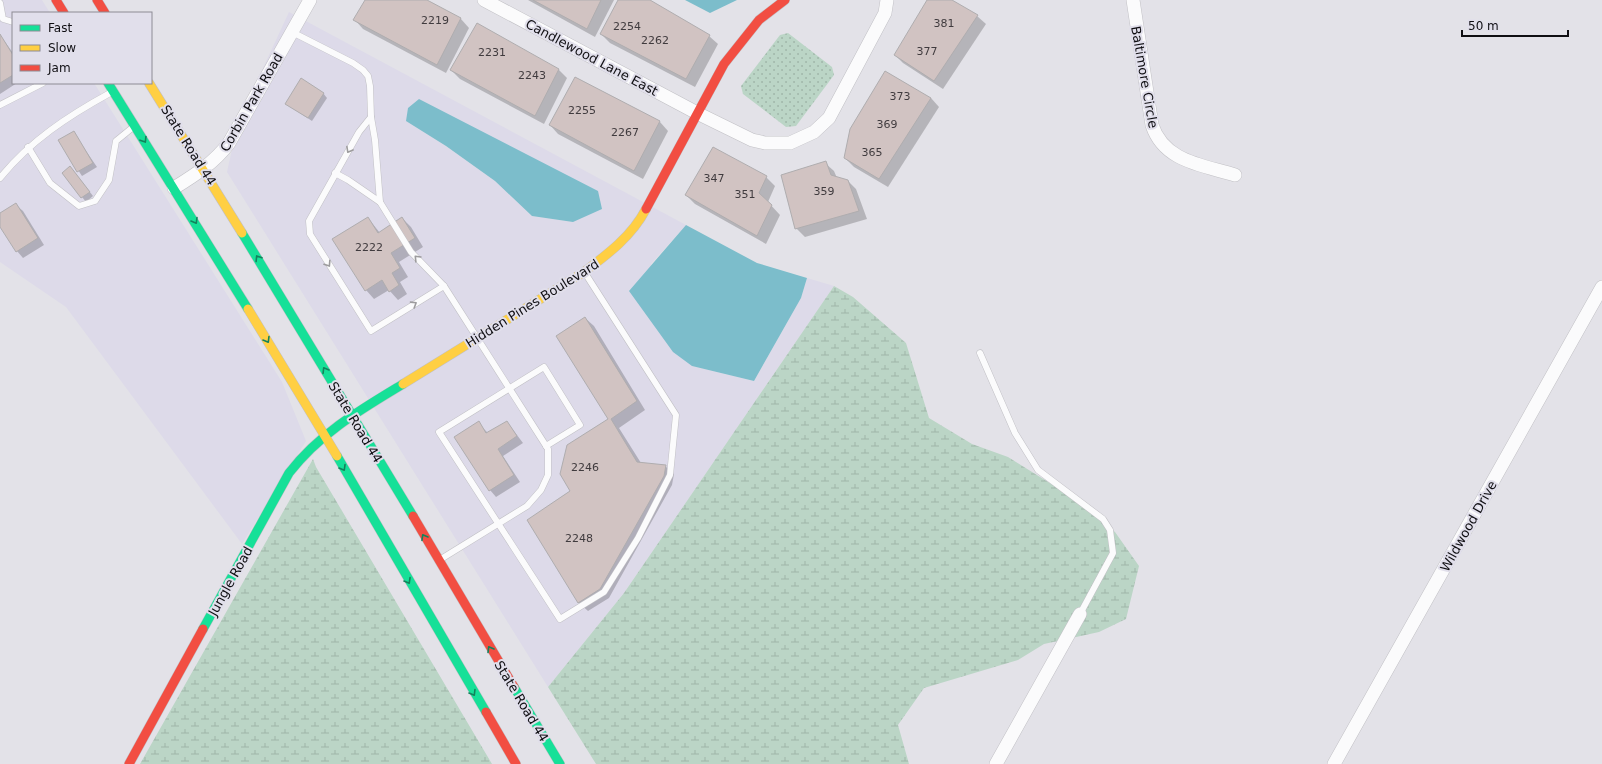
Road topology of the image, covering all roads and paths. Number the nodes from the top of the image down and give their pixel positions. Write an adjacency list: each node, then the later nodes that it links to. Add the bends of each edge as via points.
1 (56, 0): 9 (main road)
2 (97, 0): 10 (main road)
3 (310, 0): 12 (street, Corbin Park Road)
4 (484, 0): 17 (street, Candlewood Lane East)
5 (785, 0): 17 (main road, Hidden Pines Boulevard, via 759,20 724,64)
6 (887, 0): 17 (street, Candlewood Lane East, via 885,13 828,118 814,132 790,143 765,143 752,140)
7 (1133, 0): 23 (street, Baltimore Circle, via 1156,137 1179,158)
8 (0, 2): 11 (lane, via 3,19)
9 (62, 12)
10 (104, 12)
11 (12, 22)
12 (292, 32): 18 (lane, via 363,70 368,76 370,86); 21 (street, Corbin Park Road, via 229,143)
13 (41, 84): 16 (lane)
14 (150, 84): 21 (main road, State Road 44)
15 (111, 87): 19 (main road); 20 (lane)
16 (0, 105)
17 (699, 114): 27 (main road, Hidden Pines Boulevard, via 638,224 610,252)
18 (371, 118): 22 (lane, one-way to 22, via 359,132); 26 (lane)
19 (135, 126): 20 (lane, via 116,141 109,180 95,201 79,206 50,183); 25 (main road, one-way to 25)
20 (28, 147): 24 (lane)
21 (204, 169): 25 (street, Corbin Park Road); 33 (main road, State Road 44, one-way to 21)
22 (335, 173): 26 (lane); 28 (lane, one-way to 28, via 309,221 308,228 316,245 371,331)
23 (1235, 174)
24 (0, 178)
25 (174, 188): 34 (main road, one-way to 34)
26 (380, 202): 28 (lane, one-way to 26, via 411,252)
27 (584, 272): 30 (main road, Hidden Pines Boulevard); 36 (lane, via 676,415 670,475 638,538 604,592 560,619)
28 (444, 286): 30 (lane)
29 (1602, 287): 43 (street, Wildwood Drive)
30 (477, 338): 32 (lane); 33 (main road, Hidden Pines Boulevard)
31 (980, 353): 38 (lane, via 1015,433 1038,470 1103,520 1110,530 1113,553)
32 (510, 389): 35 (lane); 35 (lane, via 544,367 580,425); 36 (lane, via 439,432)
33 (352, 415): 34 (main road, Jungle Road); 37 (main road, State Road 44, one-way to 33)
34 (324, 434): 39 (main road, Jungle Road, via 303,453 289,473); 40 (main road, one-way to 40)
35 (546, 446): 36 (lane, via 548,475 541,490 527,506)
36 (498, 523): 37 (lane)
37 (438, 561): 41 (main road, State Road 44, one-way to 37)
38 (1080, 614): 42 (street)
39 (129, 764)
40 (516, 764)
41 (560, 764)
42 (996, 764)
43 (1334, 764)

